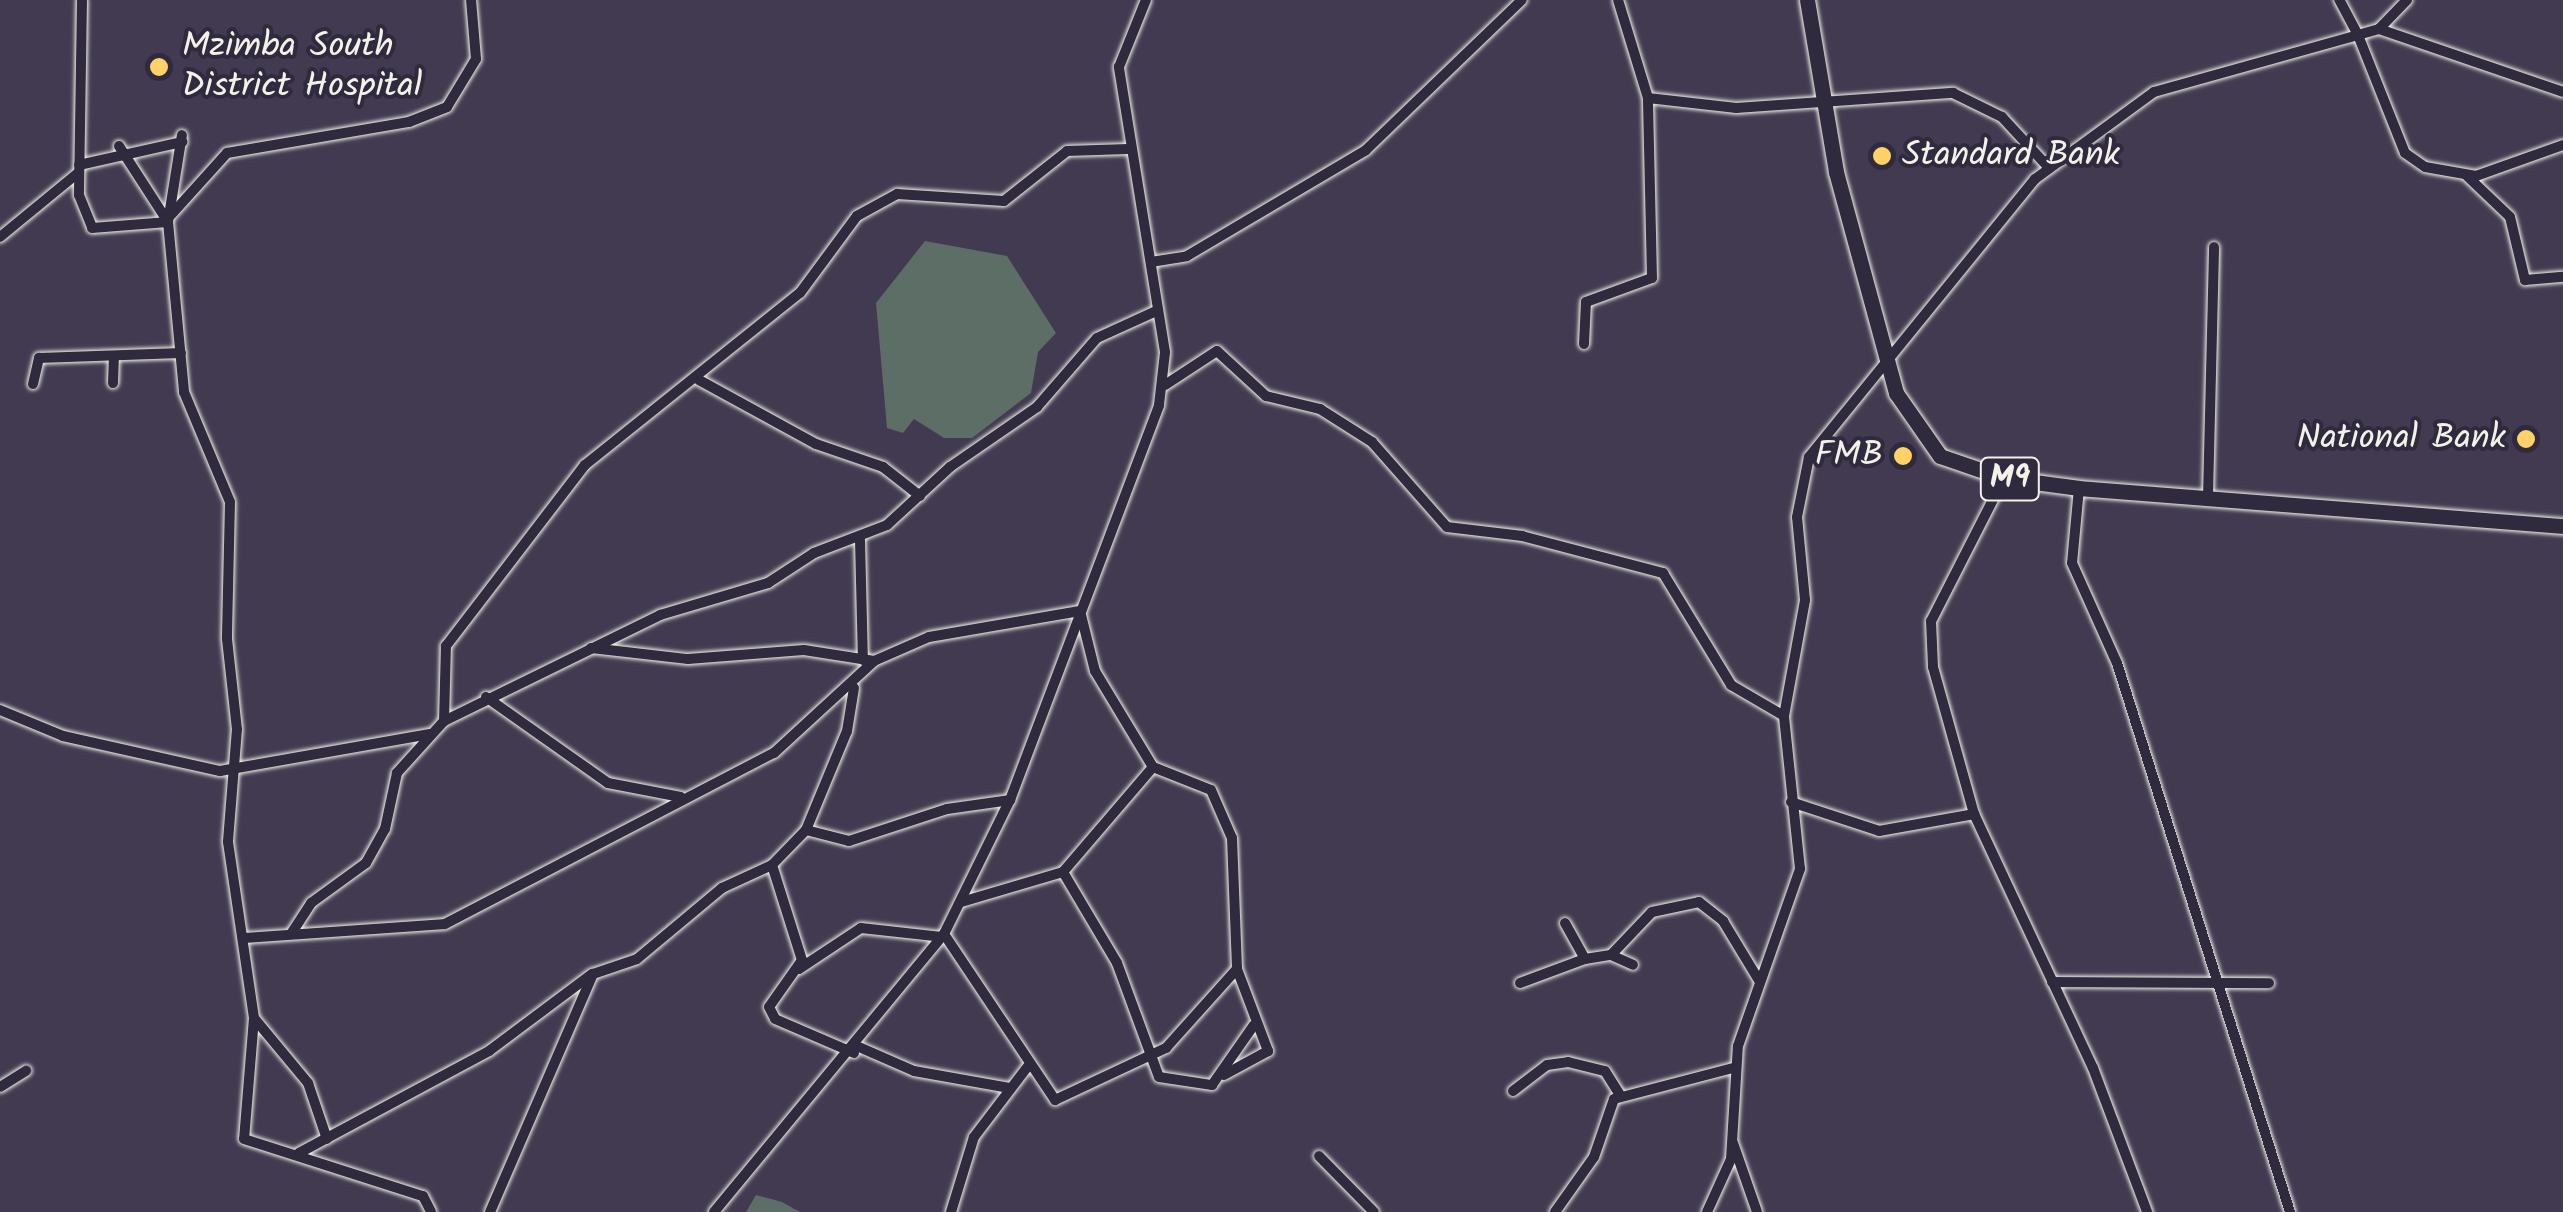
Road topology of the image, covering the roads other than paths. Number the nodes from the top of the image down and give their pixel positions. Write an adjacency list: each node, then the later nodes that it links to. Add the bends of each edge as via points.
1 (82, 0): 18 (street)
2 (471, 0): 20 (street, via 476,59 447,107 409,122 228,153)
3 (1146, 0): 15 (street, via 1121,50)
4 (1522, 0): 23 (street, via 1355,158 1187,256)
5 (1618, 0): 13 (street)
6 (1808, 0): 12 (main road, M9)
7 (2406, 0): 9 (street)
8 (2344, 2): 10 (street)
9 (2380, 29): 10 (street); 11 (street)
10 (2358, 35): 17 (street, via 2154,92); 19 (street, via 2398,144 2425,167)
11 (2563, 92)
12 (1822, 97): 13 (street, via 1736,108); 17 (street, via 1966,96 2002,117); 29 (main road, M9)
13 (1648, 98): 26 (street, via 1652,278 1586,302)
14 (2563, 145): 19 (street, via 2505,170)
15 (1128, 148): 23 (street); 30 (street, via 1067,151 1004,201 905,193 879,201 850,224 806,288)
16 (123, 150): 18 (street); 20 (street); 20 (street, via 182,138)
17 (2049, 168): 29 (street, via 1994,224)
18 (79, 169): 20 (street, via 92,228); 21 (street)
19 (2465, 174): 24 (street, via 2510,217 2525,280)
20 (169, 218): 27 (street)
21 (0, 237)
22 (2214, 247): 37 (street)
23 (1150, 262): 25 (street)
24 (2563, 277)
25 (1154, 312): 33 (street); 36 (street, via 1097,338 1037,407)
26 (1584, 344)
27 (180, 353): 28 (street); 50 (street, via 189,409 230,502)
28 (114, 356): 31 (street); 32 (street, via 39,358)
29 (1888, 363): 34 (main road, M9, via 1926,446); 46 (street, via 1805,470 1797,518 1805,600)
30 (699, 380): 36 (street, via 816,444 882,467); 47 (street, via 585,465 455,634 442,658)
31 (113, 382)
32 (33, 384)
33 (1165, 385): 40 (street); 46 (street, via 1217,351 1266,396 1329,413 1384,451 1436,522 1663,573 1731,685)
34 (2004, 478): 35 (main road, M9); 54 (street, via 1929,630)
35 (2079, 488): 37 (main road, M9); 69 (street, via 2072,563 2116,664)
36 (920, 496): 39 (street)
37 (2208, 496): 38 (main road, M9)
38 (2563, 526)
39 (860, 540): 41 (street); 42 (street)
40 (1080, 611): 42 (street, via 929,636); 49 (street, via 1096,671); 52 (street)
41 (590, 648): 42 (street, via 688,659 804,650); 44 (street)
42 (869, 661): 43 (street)
43 (854, 688): 51 (street, via 774,753); 55 (street, via 847,732)
44 (486, 697): 47 (street); 51 (street, via 608,783)
45 (0, 710): 50 (street, via 63,736)
46 (1784, 716): 53 (street)
47 (444, 720): 48 (street)
48 (430, 734): 50 (street); 60 (street, via 398,773 386,829 366,863 320,895)
49 (1153, 767): 57 (street); 67 (street, via 1204,785 1222,806 1237,870)
50 (235, 772): 62 (street, via 229,857)
51 (680, 798): 60 (street, via 445,924)
52 (1010, 800): 55 (street, via 947,809 860,840); 58 (street)
53 (1791, 802): 54 (street, via 1878,831); 71 (street, via 1800,869)
54 (1974, 814): 72 (street)
55 (806, 830): 56 (street)
56 (772, 865): 66 (street); 68 (street, via 722,888 636,959)
57 (1063, 872): 58 (street); 77 (street, via 1117,963)
58 (961, 902): 61 (street)
59 (1565, 924): 64 (street)
60 (291, 934): 62 (street)
61 (943, 935): 66 (street, via 860,928); 76 (street); 78 (street)
62 (246, 938): 74 (street)
63 (1612, 955): 64 (street); 65 (street); 71 (street, via 1652,912 1694,901 1716,913)
64 (1585, 959): 70 (street)
65 (1633, 965)
66 (799, 969): 76 (street, via 773,998 771,1016)
67 (1237, 969): 75 (street); 77 (street)
68 (593, 974): 86 (street, via 489,1051); 91 (street)
69 (2214, 979): 72 (street); 73 (street); 99 (street)
70 (1520, 982)
71 (1760, 982): 79 (street)
72 (2052, 982): 98 (street)
73 (2268, 983)
74 (254, 1018): 86 (street, via 308,1083); 88 (street, via 244,1139)
75 (1254, 1026): 81 (street); 81 (street, via 1268,1053)
76 (857, 1050): 83 (street, via 914,1071); 92 (street)
77 (1153, 1057): 78 (street, via 1055,1100); 81 (street, via 1163,1079 1206,1086)
78 (1028, 1066): 83 (street)
79 (1733, 1068): 85 (street); 87 (street)
80 (26, 1071): 82 (street)
81 (1224, 1075)
82 (0, 1088)
83 (1009, 1088): 93 (street, via 974,1136)
84 (1513, 1091): 85 (street, via 1547,1065 1568,1062 1605,1072)
85 (1620, 1094): 95 (street, via 1594,1158)
86 (328, 1139): 88 (street)
87 (1733, 1142): 96 (street); 97 (street)
88 (299, 1154): 90 (street, via 428,1198)
89 (1319, 1156): 94 (street)
90 (431, 1212)
91 (490, 1212)
92 (714, 1212)
93 (951, 1212)
94 (1374, 1212)
95 (1554, 1212)
96 (1707, 1212)
97 (1757, 1212)
98 (2148, 1212)
99 (2290, 1212)

